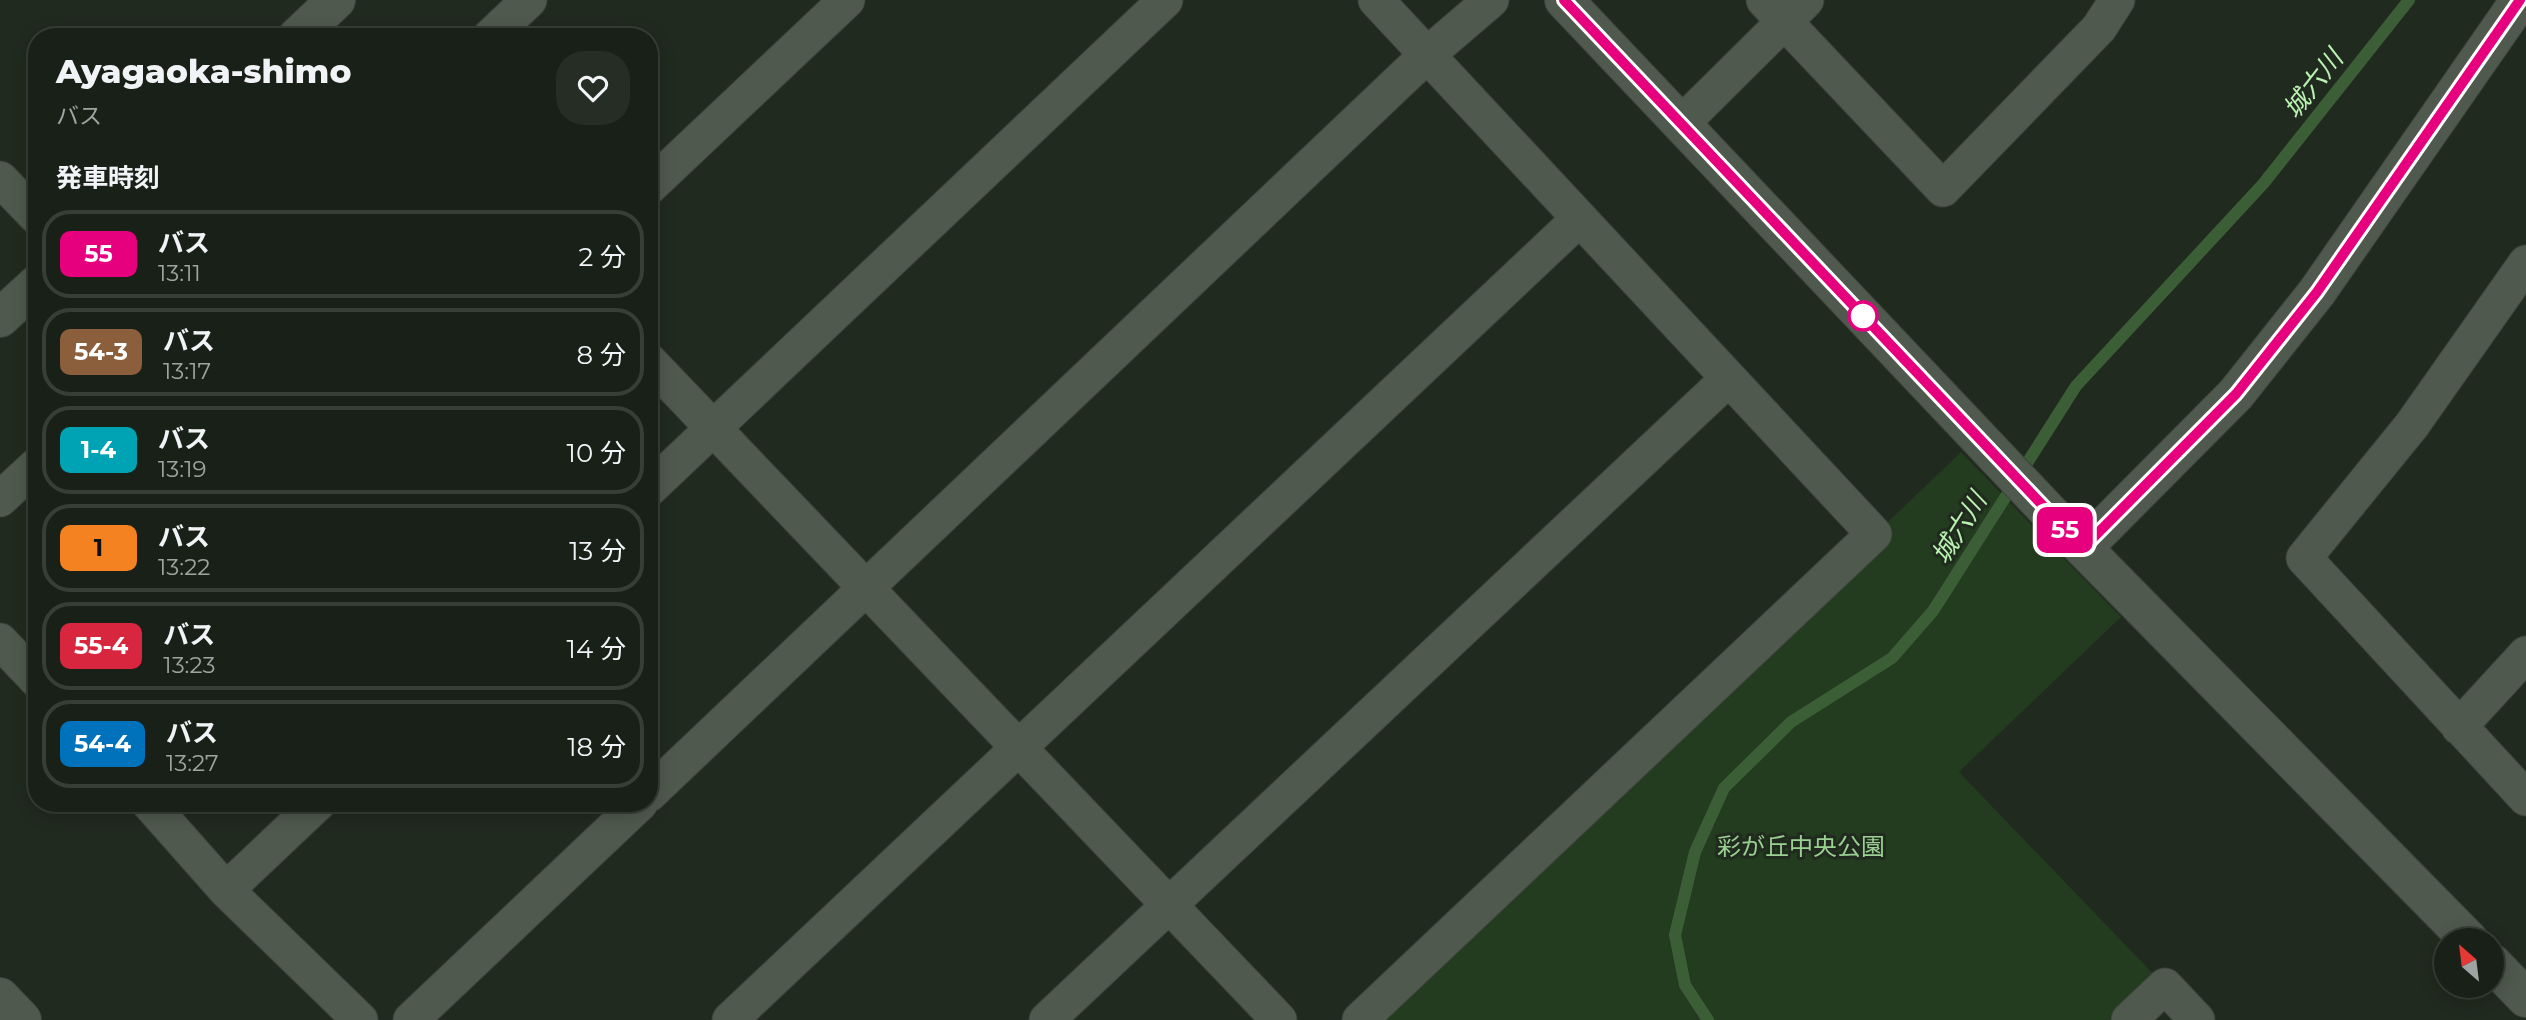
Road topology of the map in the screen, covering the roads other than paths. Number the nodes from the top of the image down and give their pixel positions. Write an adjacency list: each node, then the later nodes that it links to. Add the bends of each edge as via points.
1 (529, 0): 10 (street)
2 (847, 0): 14 (street)
3 (1165, 0): 22 (street)
4 (1376, 0): 11 (street)
5 (1491, 0): 11 (street)
6 (1564, 0): 12 (street)
7 (2117, 0): 9 (street, via 2099,28 1943,189)
8 (2520, 0): 26 (street, via 2317,292 2236,394)
9 (1785, 7): 12 (street)
10 (499, 28)
11 (1428, 54): 16 (street); 27 (street)
12 (1681, 124): 26 (street)
13 (0, 178): 15 (street)
14 (658, 178)
15 (28, 208)
16 (1579, 219): 21 (street); 32 (street)
17 (2526, 263): 31 (street, via 2412,425 2304,558)
18 (28, 292): 19 (street)
19 (0, 318)
20 (658, 370): 22 (street)
21 (1728, 379): 39 (street); 50 (street, via 1874,534)
22 (713, 428): 24 (street); 27 (street)
23 (28, 473): 25 (street)
24 (658, 480)
25 (0, 499)
26 (2083, 548): 40 (street)
27 (866, 588): 32 (street); 33 (street)
28 (0, 641): 30 (street)
29 (2526, 654): 31 (street)
30 (28, 671)
31 (2459, 727): 34 (street)
32 (1021, 748): 39 (street); 47 (street)
33 (658, 785)
34 (2526, 798)
35 (157, 812): 38 (street)
36 (308, 812): 38 (street)
37 (631, 812): 46 (street)
38 (226, 890): 45 (street)
39 (1168, 907): 48 (street); 49 (street)
40 (2457, 928)
41 (2504, 975): 43 (street)
42 (0, 997): 44 (street)
43 (2526, 998)
44 (22, 1020)
45 (360, 1020)
46 (411, 1020)
47 (730, 1020)
48 (1047, 1020)
49 (1279, 1020)
50 (1360, 1020)
51 (2129, 1020): 52 (street, via 2165,986)
52 (2197, 1020)

